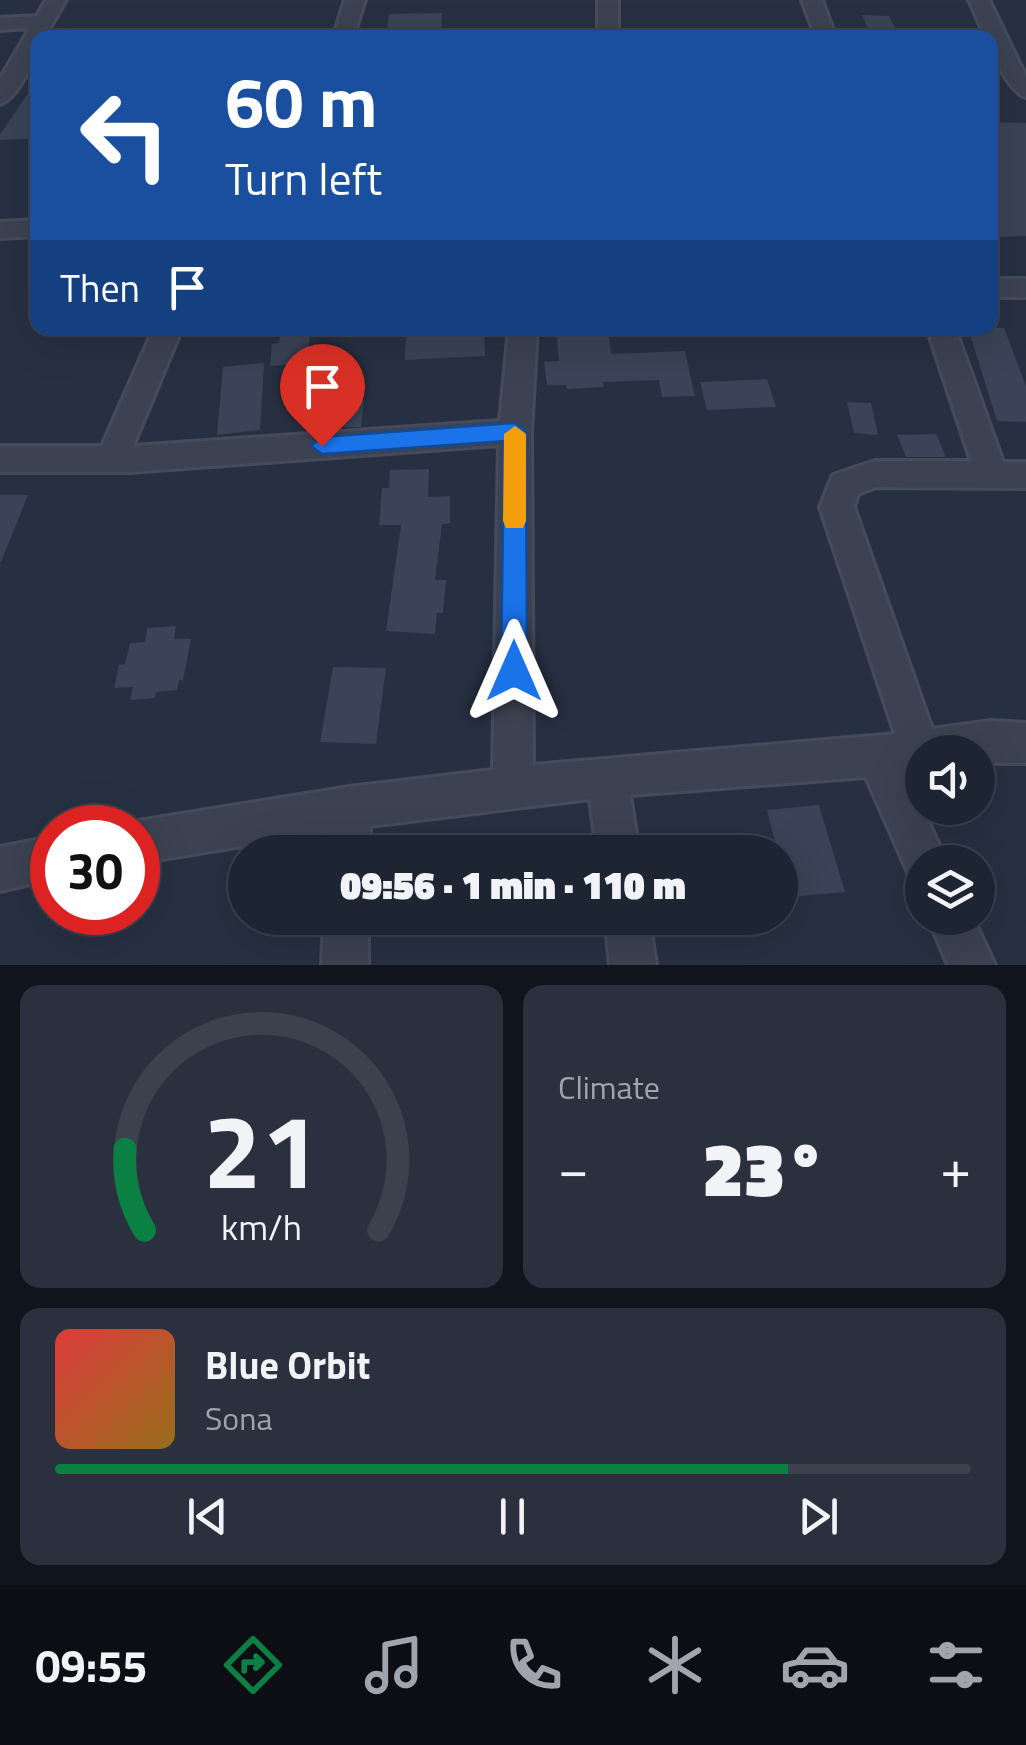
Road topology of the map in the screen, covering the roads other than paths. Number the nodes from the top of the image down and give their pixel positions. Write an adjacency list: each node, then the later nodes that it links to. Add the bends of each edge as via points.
1 (56, 0): 6 (street)
2 (355, 0): 9 (street)
3 (608, 0): 10 (street)
4 (812, 0): 11 (street)
5 (979, 0): 12 (street)
6 (42, 22): 7 (street); 8 (street)
7 (0, 24)
8 (38, 30)
9 (346, 30)
10 (608, 30)
11 (823, 30)
12 (994, 30)
13 (998, 38): 17 (street)
14 (30, 44): 15 (street)
15 (12, 76): 16 (street); 18 (street)
16 (30, 77)
17 (1022, 86)
18 (0, 97)
19 (30, 228): 20 (street)
20 (0, 230)
21 (998, 288): 22 (street)
22 (1026, 288)
23 (165, 335): 28 (street)
24 (522, 335): 26 (street)
25 (944, 335): 29 (street)
26 (515, 432): 28 (street); 36 (street)
27 (0, 459): 28 (street)
28 (112, 460)
29 (1009, 475): 30 (street, via 875,474 844,485 837,507)
30 (915, 735)
31 (995, 740): 32 (street)
32 (1026, 742)
33 (905, 752): 34 (street)
34 (877, 756): 35 (street); 41 (street)
35 (607, 776): 36 (street); 39 (street)
36 (513, 790): 37 (street)
37 (349, 808): 38 (street); 40 (street)
38 (348, 835)
39 (616, 835)
40 (160, 838)
41 (917, 845)
42 (30, 863): 43 (street)
43 (0, 869)
44 (346, 935): 47 (street)
45 (630, 935): 48 (street)
46 (958, 935): 49 (street)
47 (345, 965)
48 (634, 965)
49 (972, 965)

